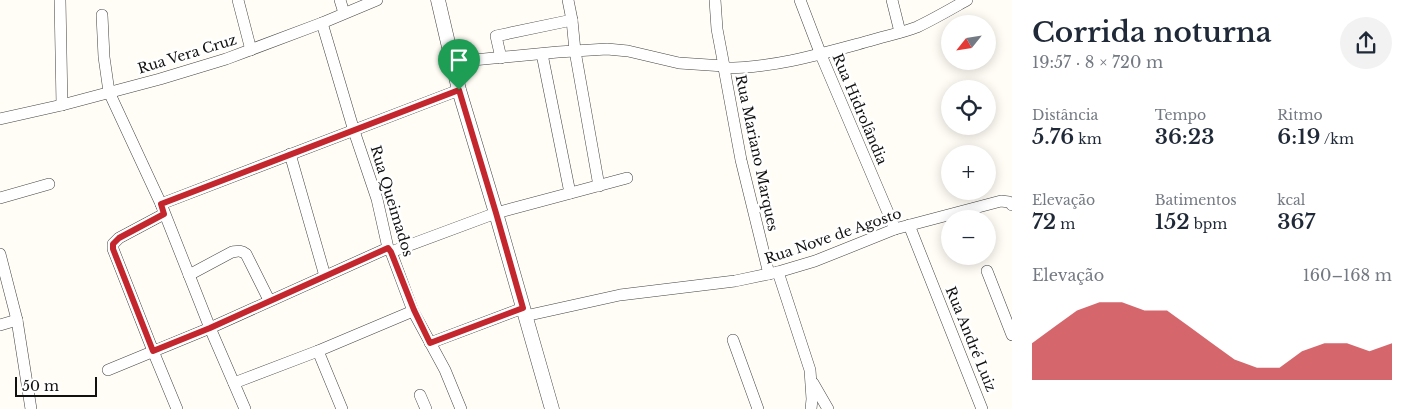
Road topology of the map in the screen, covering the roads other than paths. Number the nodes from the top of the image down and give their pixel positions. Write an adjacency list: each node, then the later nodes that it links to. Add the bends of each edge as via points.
1 (60, 0): 25 (street)
2 (238, 0): 16 (street)
3 (340, 0): 11 (street)
4 (377, 0): 11 (street, Rua Vera Cruz)
5 (438, 0): 21 (street)
6 (568, 0): 13 (street)
7 (715, 0): 22 (street, Rua Mariano Marques)
8 (800, 0): 19 (street, Rua Hidrolândia)
9 (892, 0): 15 (street)
10 (967, 0): 15 (street)
11 (344, 13): 14 (street, Rua Vera Cruz)
12 (102, 15): 24 (street)
13 (572, 20): 17 (street); 20 (street, via 496,36)
14 (322, 23): 16 (street, Rua Vera Cruz); 27 (street, Rua Queimados)
15 (900, 32): 19 (street)
16 (251, 50): 24 (street, Rua Vera Cruz)
17 (575, 51): 18 (street); 22 (street, via 628,51 679,63); 31 (street)
18 (542, 54): 20 (street); 32 (street)
19 (821, 55): 22 (street, via 769,65); 38 (street, Rua Hidrolândia)
20 (501, 58): 21 (street)
21 (452, 62): 23 (street)
22 (724, 67): 42 (street, Rua Mariano Marques, via 741,160)
23 (459, 90): 27 (street); 36 (street)
24 (109, 92): 25 (street, Rua Vera Cruz); 35 (street)
25 (62, 105): 26 (street, Rua Vera Cruz)
26 (0, 119)
27 (354, 131): 28 (street); 39 (street, Rua Queimados)
28 (290, 154): 35 (street); 44 (street)
29 (627, 178): 31 (street)
30 (49, 184): 33 (street)
31 (599, 186): 32 (street)
32 (570, 193): 36 (street)
33 (0, 198)
34 (1012, 206): 37 (street, Rua Nove de Agosto, via 1001,201)
35 (162, 209): 43 (street); 55 (street, via 113,244)
36 (496, 213): 39 (street); 48 (street)
37 (909, 225): 38 (street, Rua Nove de Agosto); 71 (street, Rua André Luiz)
38 (895, 229): 42 (street, Rua Nove de Agosto, via 815,261)
39 (390, 250): 44 (street); 47 (street, Rua Queimados)
40 (0, 254): 45 (street)
41 (986, 272): 52 (street)
42 (773, 273): 48 (street, Rua Nove de Agosto, via 735,281 620,294); 58 (street, Rua Mariano Marques, via 806,355)
43 (189, 275): 46 (street, via 232,252 243,251); 51 (street)
44 (325, 276): 46 (street)
45 (5, 293): 49 (street)
46 (269, 300): 51 (street)
47 (414, 310): 54 (street, Rua Queimados); 56 (street)
48 (524, 312): 54 (street, Rua Nove de Agosto); 67 (street)
49 (17, 320): 50 (street); 61 (street)
50 (0, 325)
51 (210, 328): 55 (street); 59 (street)
52 (1012, 334)
53 (733, 340): 68 (street)
54 (430, 343): 66 (street, Rua Queimados)
55 (153, 351): 57 (street); 62 (street)
56 (318, 351): 59 (street); 64 (street)
57 (108, 370)
58 (811, 379): 69 (street, Rua Mariano Marques); 70 (street)
59 (234, 383): 63 (street)
60 (420, 395): 65 (street)
61 (31, 409)
62 (177, 409)
63 (245, 409)
64 (342, 409)
65 (426, 409)
66 (461, 409)
67 (552, 409)
68 (758, 409)
69 (811, 409)
70 (828, 409)
71 (982, 409)

